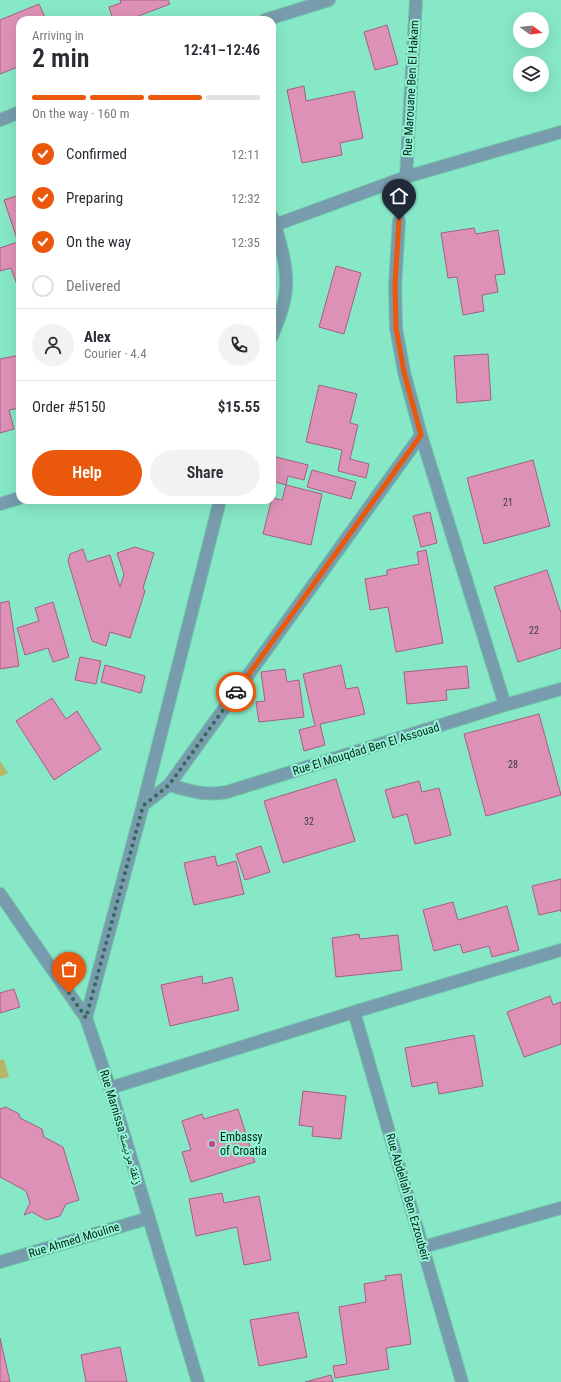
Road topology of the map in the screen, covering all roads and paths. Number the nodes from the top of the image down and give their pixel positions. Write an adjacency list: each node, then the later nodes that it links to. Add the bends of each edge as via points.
1 (330, 0): 3 (street)
2 (416, 0): 7 (street, Rue Marouane Ben El Hakam)
3 (276, 17)
4 (16, 114): 5 (street)
5 (0, 120)
6 (561, 132): 7 (street)
7 (406, 177): 8 (street)
8 (276, 220)
9 (399, 220): 12 (street, via 395,286 396,328 404,372)
10 (276, 229): 11 (street, via 282,252 286,288)
11 (276, 324)
12 (421, 435): 17 (street); 18 (street)
13 (16, 499): 14 (street)
14 (0, 504)
15 (219, 504): 19 (street)
16 (561, 689): 17 (street, Rue El Mouqdad Ben El Assouad)
17 (505, 705): 18 (street, Rue El Mouqdad Ben El Assouad, via 227,792 199,793)
18 (169, 785): 19 (street)
19 (143, 806): 23 (street)
20 (0, 894): 23 (street, Rue Marnissa زنقة مرنيسة)
21 (561, 950): 22 (street)
22 (354, 1012): 24 (street); 27 (street, Rue Abdellah Ben Ezzoubeir)
23 (86, 1018): 24 (street, Rue Marnissa زنقة مرنيسة)
24 (110, 1088): 26 (street, Rue Marnissa زنقة مرنيسة)
25 (561, 1208): 27 (street)
26 (149, 1218): 28 (street, Rue Ahmed Mouline); 29 (street, Rue Marnissa زنقة مرنيسة)
27 (423, 1247): 30 (street, Rue Abdellah Ben Ezzoubeir)
28 (0, 1262)
29 (198, 1382)
30 (462, 1382)

